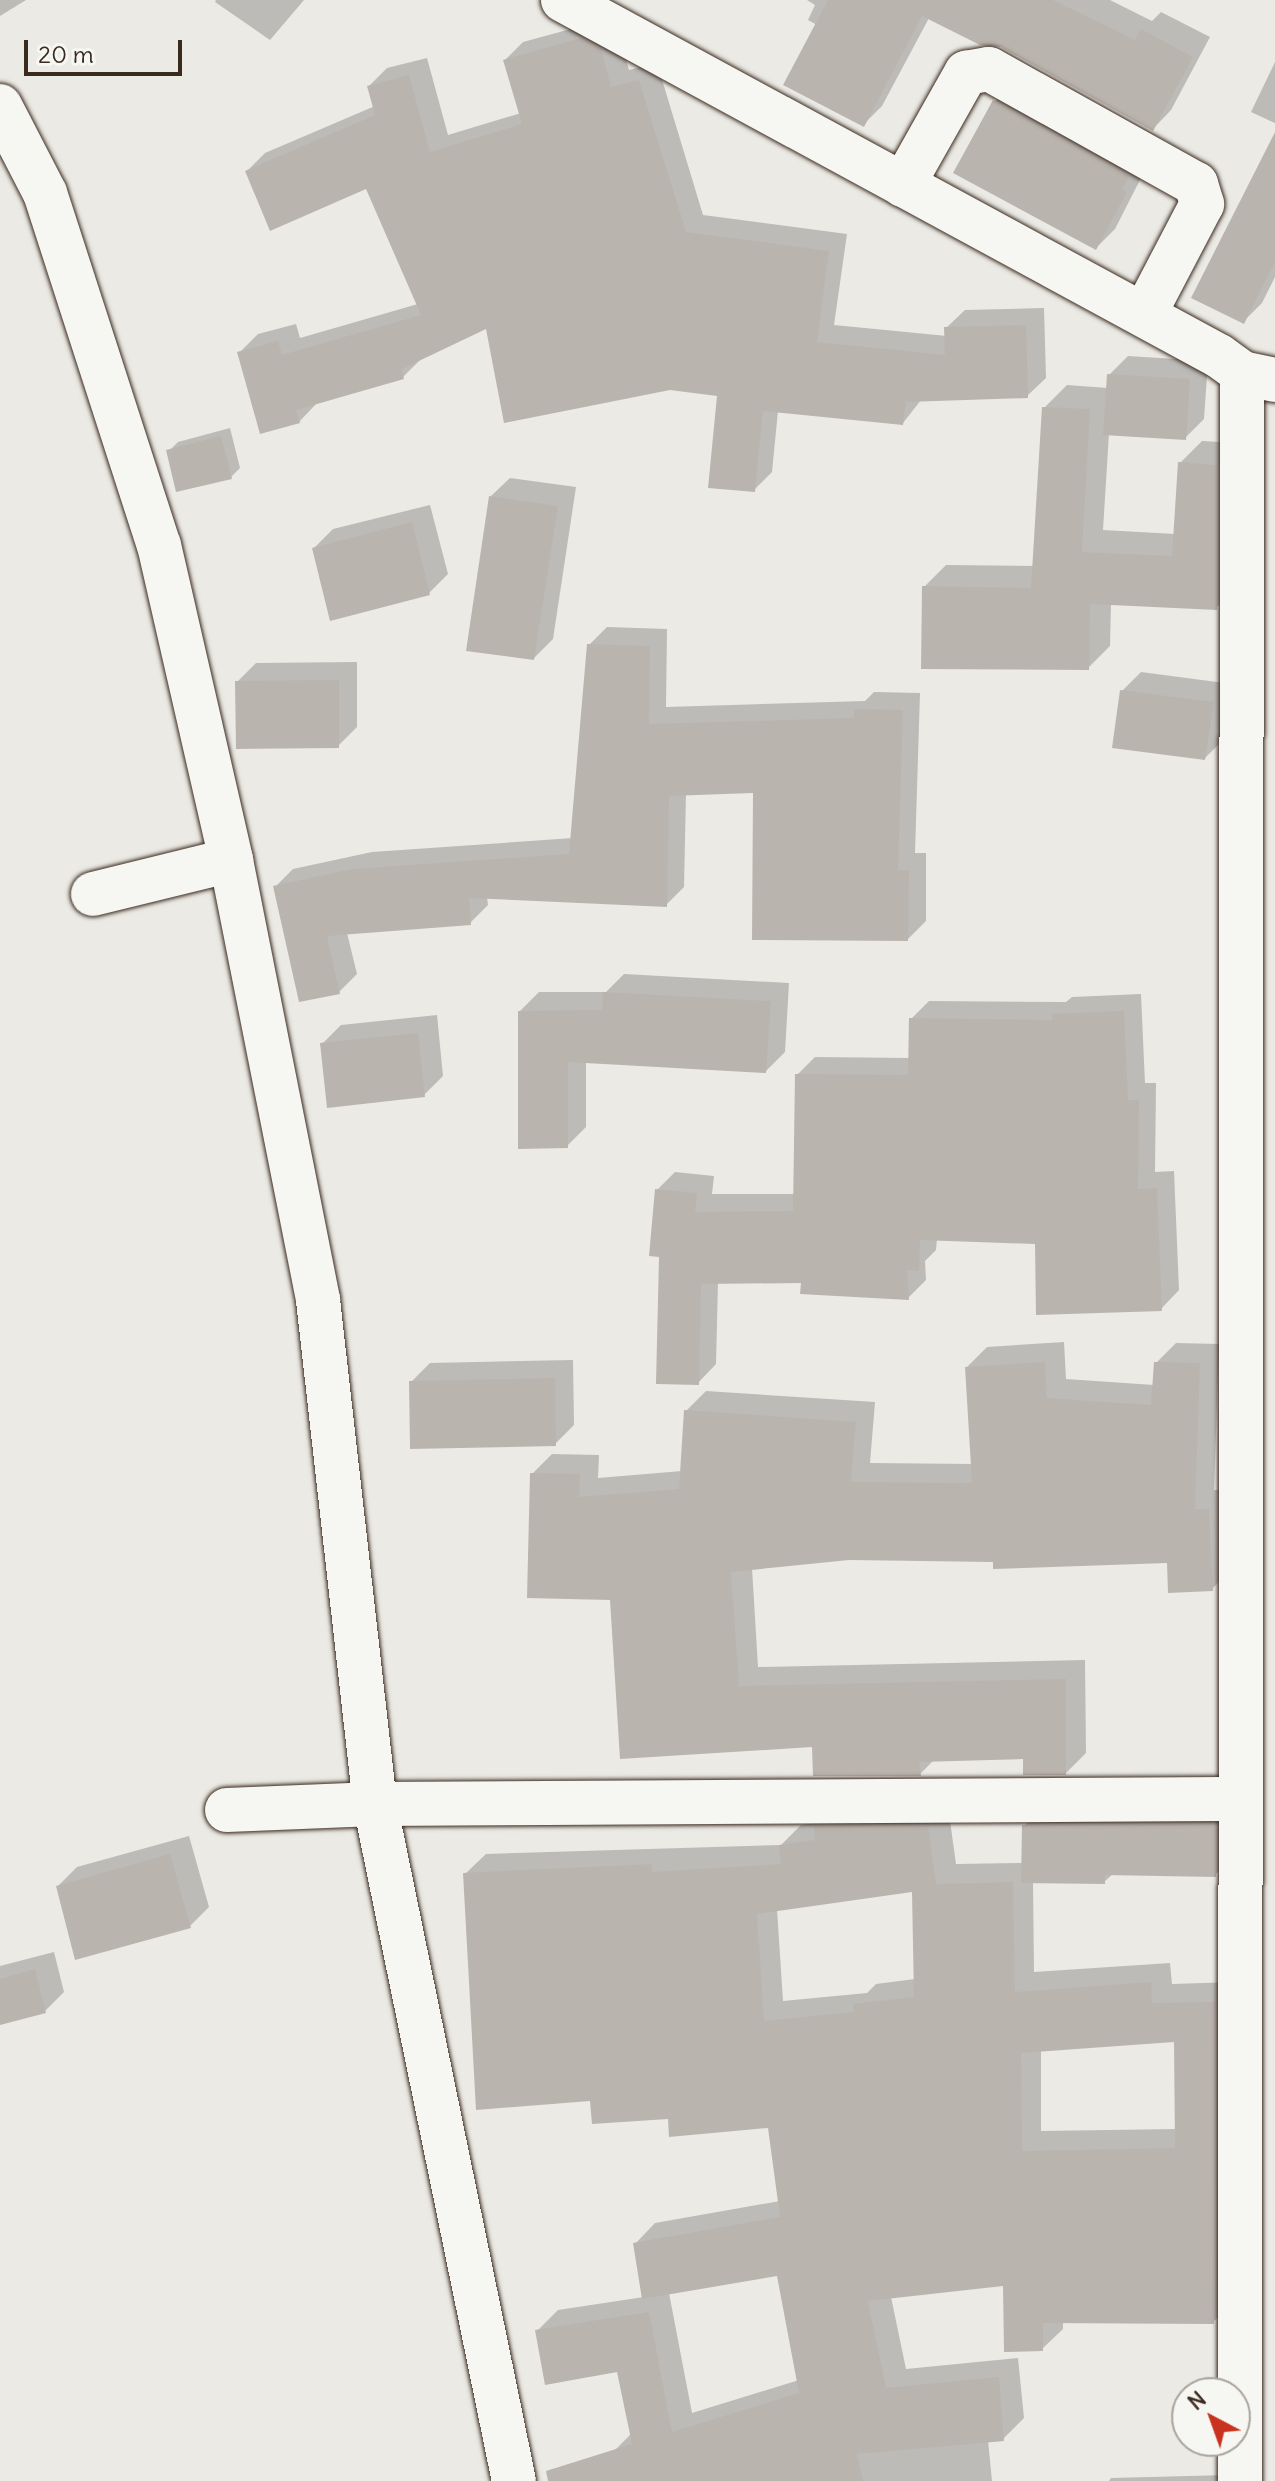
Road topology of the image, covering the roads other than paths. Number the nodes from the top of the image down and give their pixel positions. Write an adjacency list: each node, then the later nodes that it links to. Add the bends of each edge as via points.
1 (563, 0): 3 (street)
2 (0, 106): 6 (street, via 45,193 159,545)
3 (903, 185): 4 (street); 4 (street, via 966,73 989,69 1196,184 1202,204)
4 (1144, 315): 5 (street)
5 (1258, 376): 8 (street, via 1245,887)
6 (231, 860): 7 (street); 9 (street, via 318,1300)
7 (93, 894)
8 (1240, 1799): 9 (street); 12 (street)
9 (375, 1804): 10 (street); 11 (street)
10 (227, 1810)
11 (514, 2481)
12 (1240, 2481)

